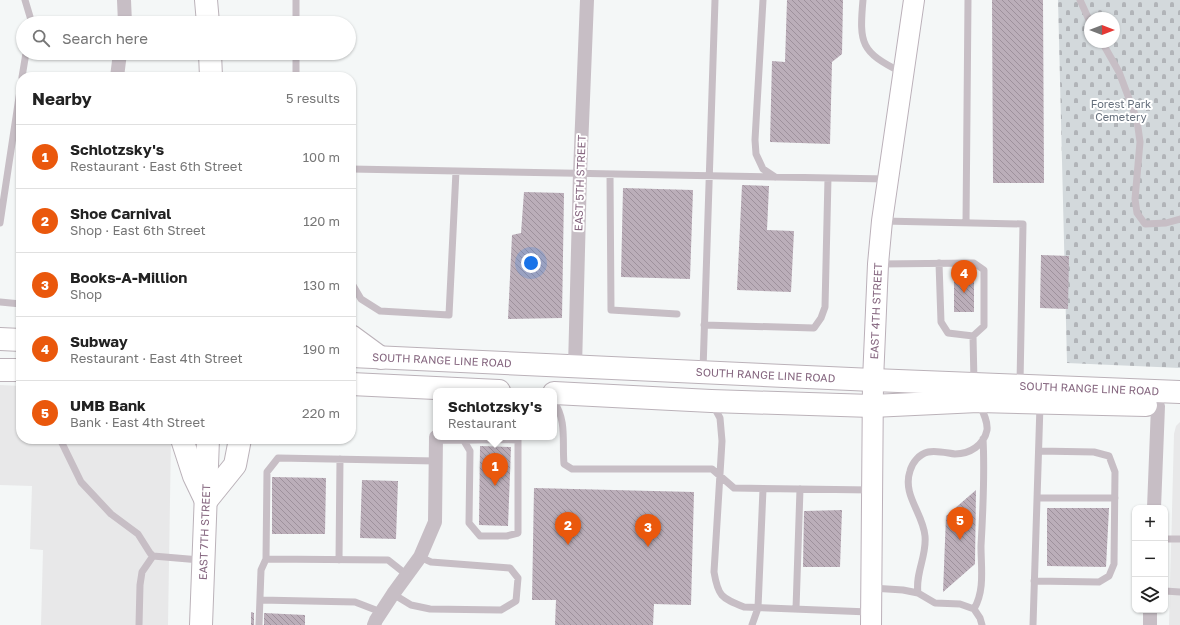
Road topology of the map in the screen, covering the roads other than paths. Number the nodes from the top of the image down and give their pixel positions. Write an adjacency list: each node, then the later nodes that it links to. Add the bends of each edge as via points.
1 (24, 0): 13 (lane)
2 (124, 0): 14 (street)
3 (206, 0): 15 (main road)
4 (296, 0): 16 (lane)
5 (587, 0): 30 (street, EAST 5TH STREET)
6 (715, 0): 32 (lane)
7 (763, 0): 33 (lane, via 755,140 756,154 763,169)
8 (863, 0): 26 (lane, via 861,28 865,44 873,56)
9 (914, 0): 26 (street, EAST 4TH STREET)
10 (968, 0): 39 (lane)
11 (1080, 0): 12 (lane)
12 (1085, 12)
13 (30, 16)
14 (125, 16)
15 (207, 16)
16 (296, 16)
17 (1105, 48): 36 (lane, via 1119,72 1137,120 1140,142 1135,199 1137,213 1145,224)
18 (25, 60): 22 (lane)
19 (119, 60): 23 (street)
20 (210, 60): 24 (main road)
21 (296, 60): 25 (lane)
22 (23, 72)
23 (118, 72)
24 (211, 72)
25 (296, 72)
26 (903, 73): 35 (street, EAST 4TH STREET)
27 (16, 117): 38 (lane)
28 (356, 169): 29 (lane)
29 (456, 171): 30 (lane); 42 (lane, via 450,315 380,311 361,298)
30 (580, 173): 31 (lane); 53 (street, EAST 5TH STREET)
31 (610, 174): 32 (lane); 45 (lane, via 611,310)
32 (708, 176): 33 (lane); 46 (lane)
33 (775, 177): 34 (lane)
34 (828, 178): 35 (lane); 46 (lane, via 825,307 814,328)
35 (888, 179): 37 (street, EAST 4TH STREET)
36 (1180, 219)
37 (882, 221): 39 (lane); 41 (street, EAST 4TH STREET)
38 (0, 223)
39 (966, 223): 59 (lane, via 1023,224)
40 (939, 263): 41 (lane); 47 (lane, via 941,322 948,333); 47 (lane, via 974,263 984,270 984,326)
41 (878, 264): 57 (street, EAST 4TH STREET)
42 (356, 290)
43 (0, 302): 44 (lane)
44 (16, 304)
45 (677, 314)
46 (704, 325): 56 (lane)
47 (973, 336): 61 (lane)
48 (0, 339): 49 (main road)
49 (16, 340)
50 (356, 340): 52 (main road)
51 (356, 356): 52 (main road, SOUTH RANGE LINE ROAD)
52 (381, 358): 53 (main road, SOUTH RANGE LINE ROAD)
53 (575, 367): 56 (main road, SOUTH RANGE LINE ROAD)
54 (0, 370): 55 (main road)
55 (16, 370)
56 (703, 373): 57 (main road, SOUTH RANGE LINE ROAD)
57 (872, 380): 61 (main road, SOUTH RANGE LINE ROAD); 67 (street, EAST 4TH STREET)
58 (356, 384): 60 (main road)
59 (1020, 386): 61 (main road, SOUTH RANGE LINE ROAD); 62 (main road, SOUTH RANGE LINE ROAD)
60 (433, 389)
61 (976, 392): 65 (main road, SOUTH RANGE LINE ROAD); 67 (main road, SOUTH RANGE LINE ROAD); 70 (lane, via 985,416 987,430)
62 (1180, 392)
63 (557, 393): 64 (main road, SOUTH RANGE LINE ROAD)
64 (711, 401): 67 (main road, SOUTH RANGE LINE ROAD); 83 (lane, via 720,418)
65 (1040, 402): 68 (main road, SOUTH RANGE LINE ROAD); 80 (lane)
66 (557, 406): 83 (lane, via 562,422 564,464 572,468 712,468)
67 (872, 406): 86 (street, EAST 4TH STREET)
68 (1158, 406): 69 (main road, SOUTH RANGE LINE ROAD); 90 (street)
69 (1180, 407)
70 (983, 438): 103 (lane, via 980,444 969,452 928,452 917,458 909,472 910,495 923,523 925,536 923,561 916,583); 108 (lane, via 982,579 979,600)
71 (436, 440): 82 (street)
72 (450, 440): 75 (lane)
73 (474, 440): 75 (lane)
74 (518, 440): 75 (lane, via 518,533 507,536 480,536 469,523 470,451)
75 (464, 441)
76 (62, 444): 93 (lane, via 81,482 112,514 138,534)
77 (184, 444): 89 (main road, via 194,476)
78 (208, 444): 89 (main road, EAST 7TH STREET)
79 (239, 444): 89 (main road, via 234,465)
80 (1039, 451): 87 (lane); 88 (lane, via 1094,452 1109,456 1115,472)
81 (340, 460): 82 (lane); 95 (lane, via 278,458 267,472); 96 (lane)
82 (436, 461): 94 (street, via 435,522)
83 (720, 476): 84 (lane, via 734,488); 106 (lane, via 714,572 717,588 727,600 744,607)
84 (763, 489): 85 (lane); 106 (lane)
85 (800, 489): 86 (lane); 107 (lane)
86 (871, 490): 100 (street, EAST 4TH STREET)
87 (1037, 498): 88 (lane); 99 (lane)
88 (1115, 498): 99 (lane, via 1114,564 1109,576 1099,582)
89 (206, 501): 97 (main road, EAST 7TH STREET)
90 (1154, 505)
91 (1168, 539): 92 (lane)
92 (1180, 539)
93 (153, 556): 97 (lane); 112 (lane, via 142,572)
94 (420, 557): 98 (street); 104 (lane, via 431,562 510,568 518,578 516,601 501,610 430,609 411,605)
95 (266, 559): 96 (lane); 105 (lane, via 261,570)
96 (340, 560): 98 (lane, via 388,560)
97 (204, 561): 113 (main road, EAST 7TH STREET)
98 (407, 575): 104 (street)
99 (1034, 581): 118 (lane)
100 (870, 588): 103 (lane); 111 (street, EAST 4TH STREET)
101 (1168, 591): 102 (lane)
102 (1180, 592)
103 (918, 593): 108 (lane, via 935,603 960,604)
104 (393, 594): 109 (street)
105 (260, 600): 109 (lane, via 355,602); 114 (lane)
106 (758, 608): 107 (lane); 116 (lane)
107 (796, 609): 111 (lane)
108 (974, 609): 117 (lane)
109 (381, 612): 115 (street)
110 (1150, 613): 119 (street)
111 (870, 618)
112 (139, 625)
113 (201, 625)
114 (260, 625)
115 (374, 625)
116 (752, 625)
117 (982, 625)
118 (1033, 625)
119 (1150, 625)

